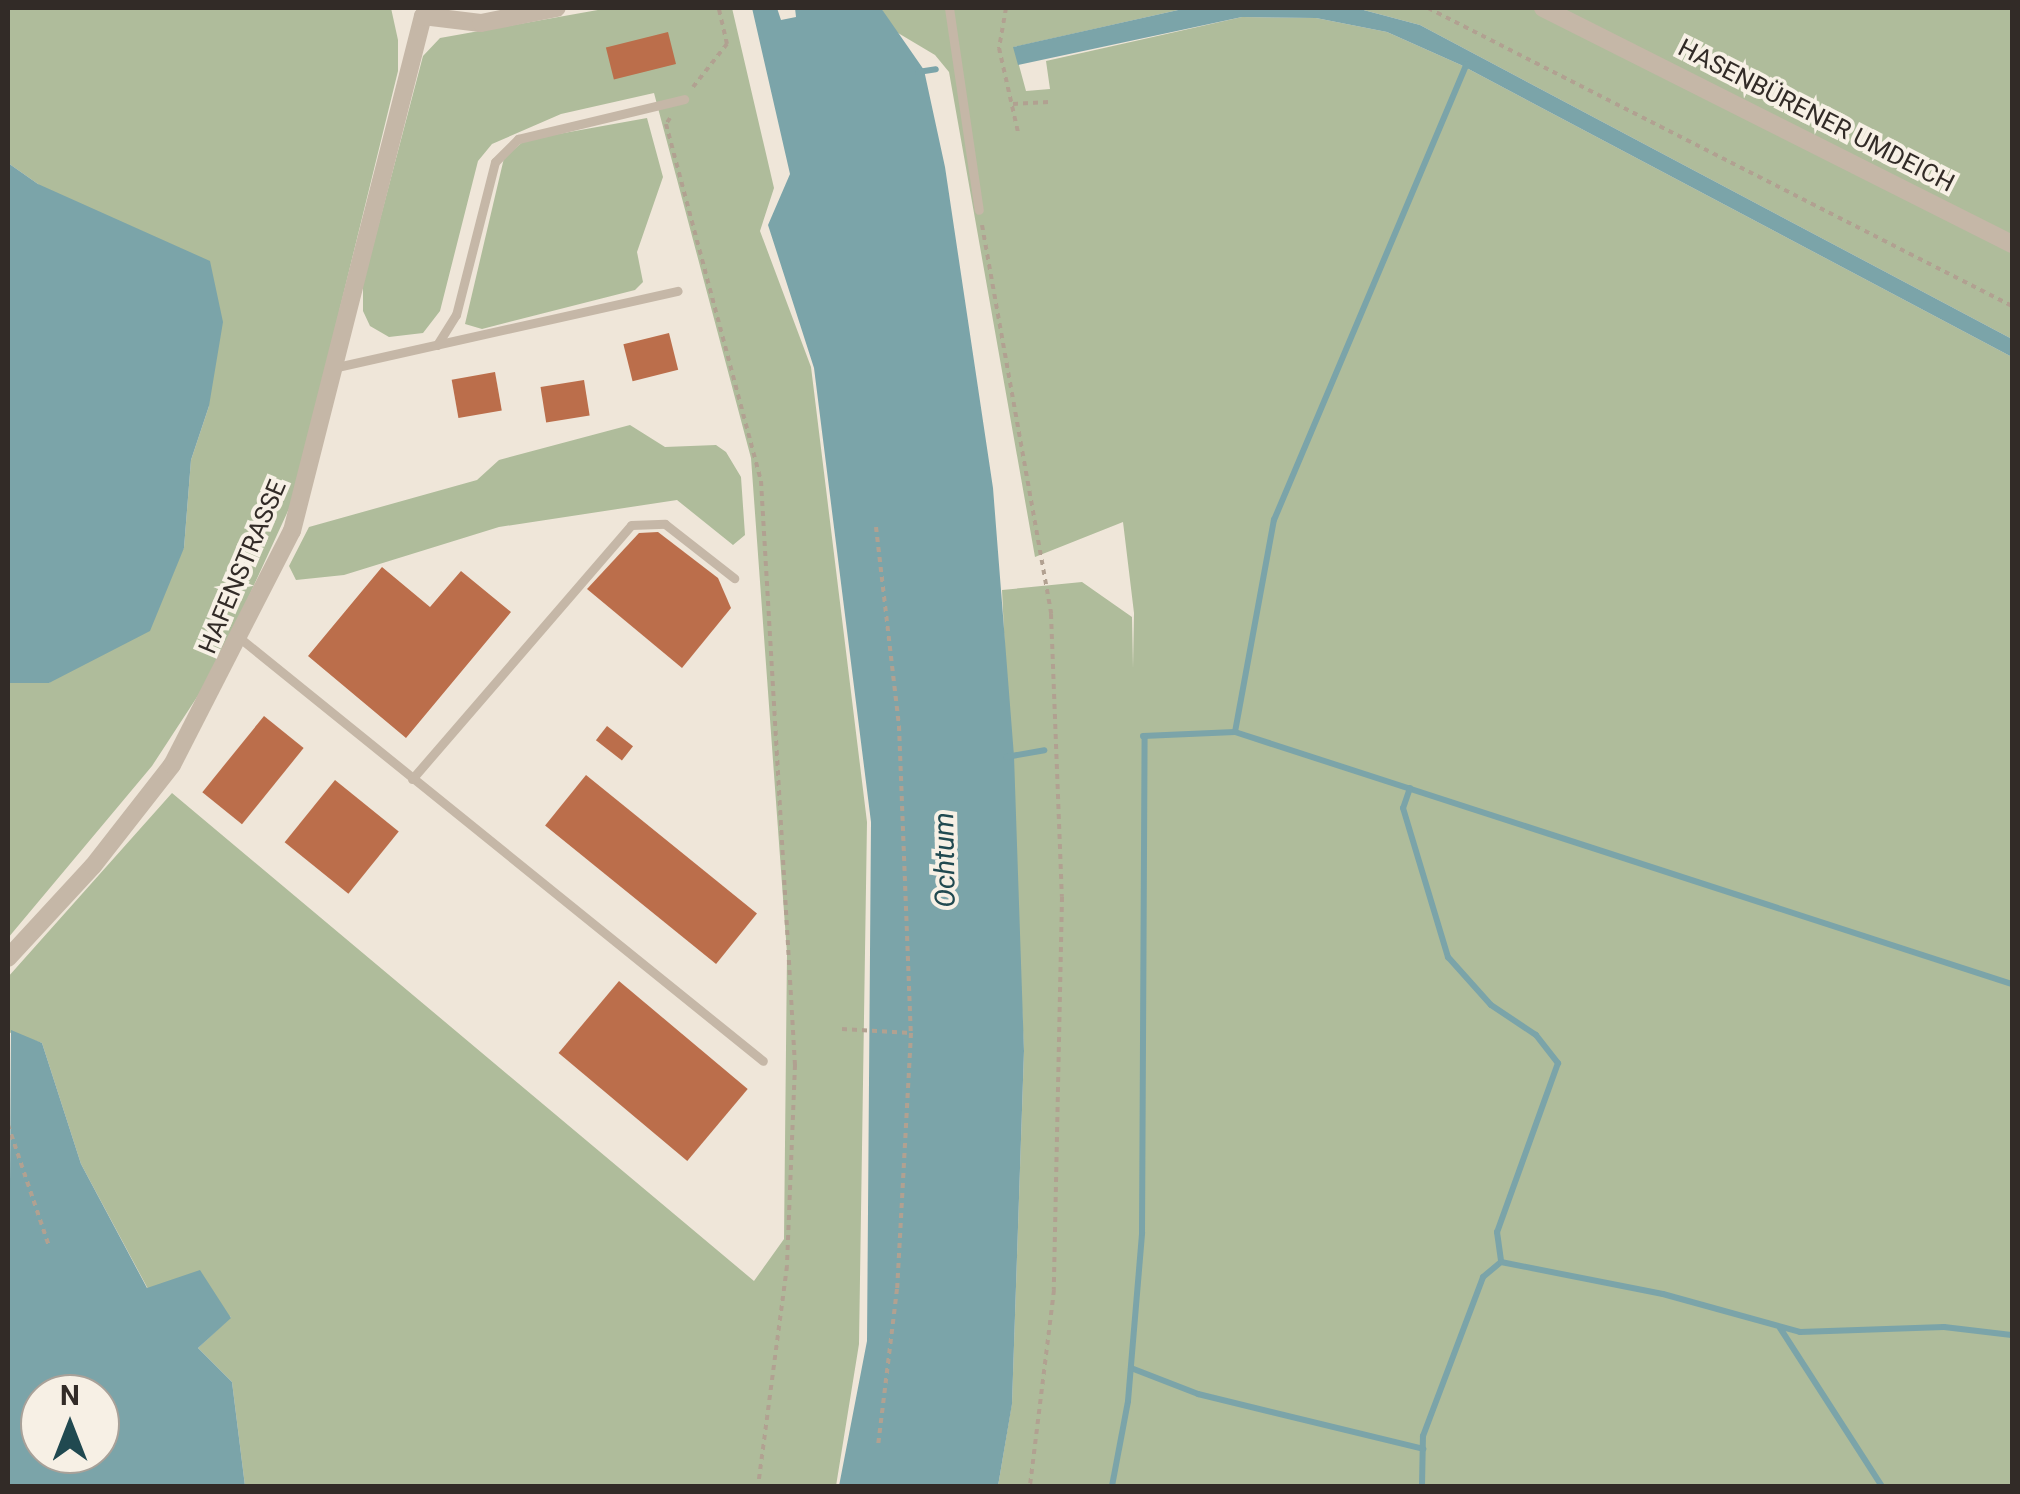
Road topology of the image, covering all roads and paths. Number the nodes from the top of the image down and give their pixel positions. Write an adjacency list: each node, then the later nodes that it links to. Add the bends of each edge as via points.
1 (557, 8): 7 (street, via 482,23)
2 (718, 8): 8 (path, via 727,44)
3 (949, 8): 12 (lane)
4 (1006, 8): 10 (path, via 999,48)
5 (1428, 8): 15 (path)
6 (1543, 8): 13 (street, HASENBÜRENER UMDEICH)
7 (422, 10): 17 (street, HAFENSTRASSE)
8 (684, 99): 16 (lane, via 518,139 494,162 456,314); 29 (path, via 666,124 761,481 794,1010 787,1266)
9 (1048, 102): 10 (path)
10 (1012, 104): 11 (path)
11 (1018, 132)
12 (979, 210): 30 (path, via 1044,559 1062,878 1054,1290)
13 (2012, 244)
14 (678, 291): 16 (lane)
15 (2012, 306)
16 (437, 345): 17 (lane)
17 (338, 367): 20 (street, HAFENSTRASSE, via 302,503)
18 (876, 527): 24 (path, via 899,726)
19 (734, 578): 21 (lane, via 664,524 631,525)
20 (241, 639): 21 (lane); 22 (street, HAFENSTRASSE, via 163,778)
21 (412, 779): 25 (lane)
22 (8, 958)
23 (842, 1029): 24 (path)
24 (911, 1033): 28 (path, via 897,1288)
25 (764, 1061)
26 (8, 1125): 27 (path)
27 (49, 1246)
28 (878, 1448)
29 (758, 1486)
30 (1030, 1486)

